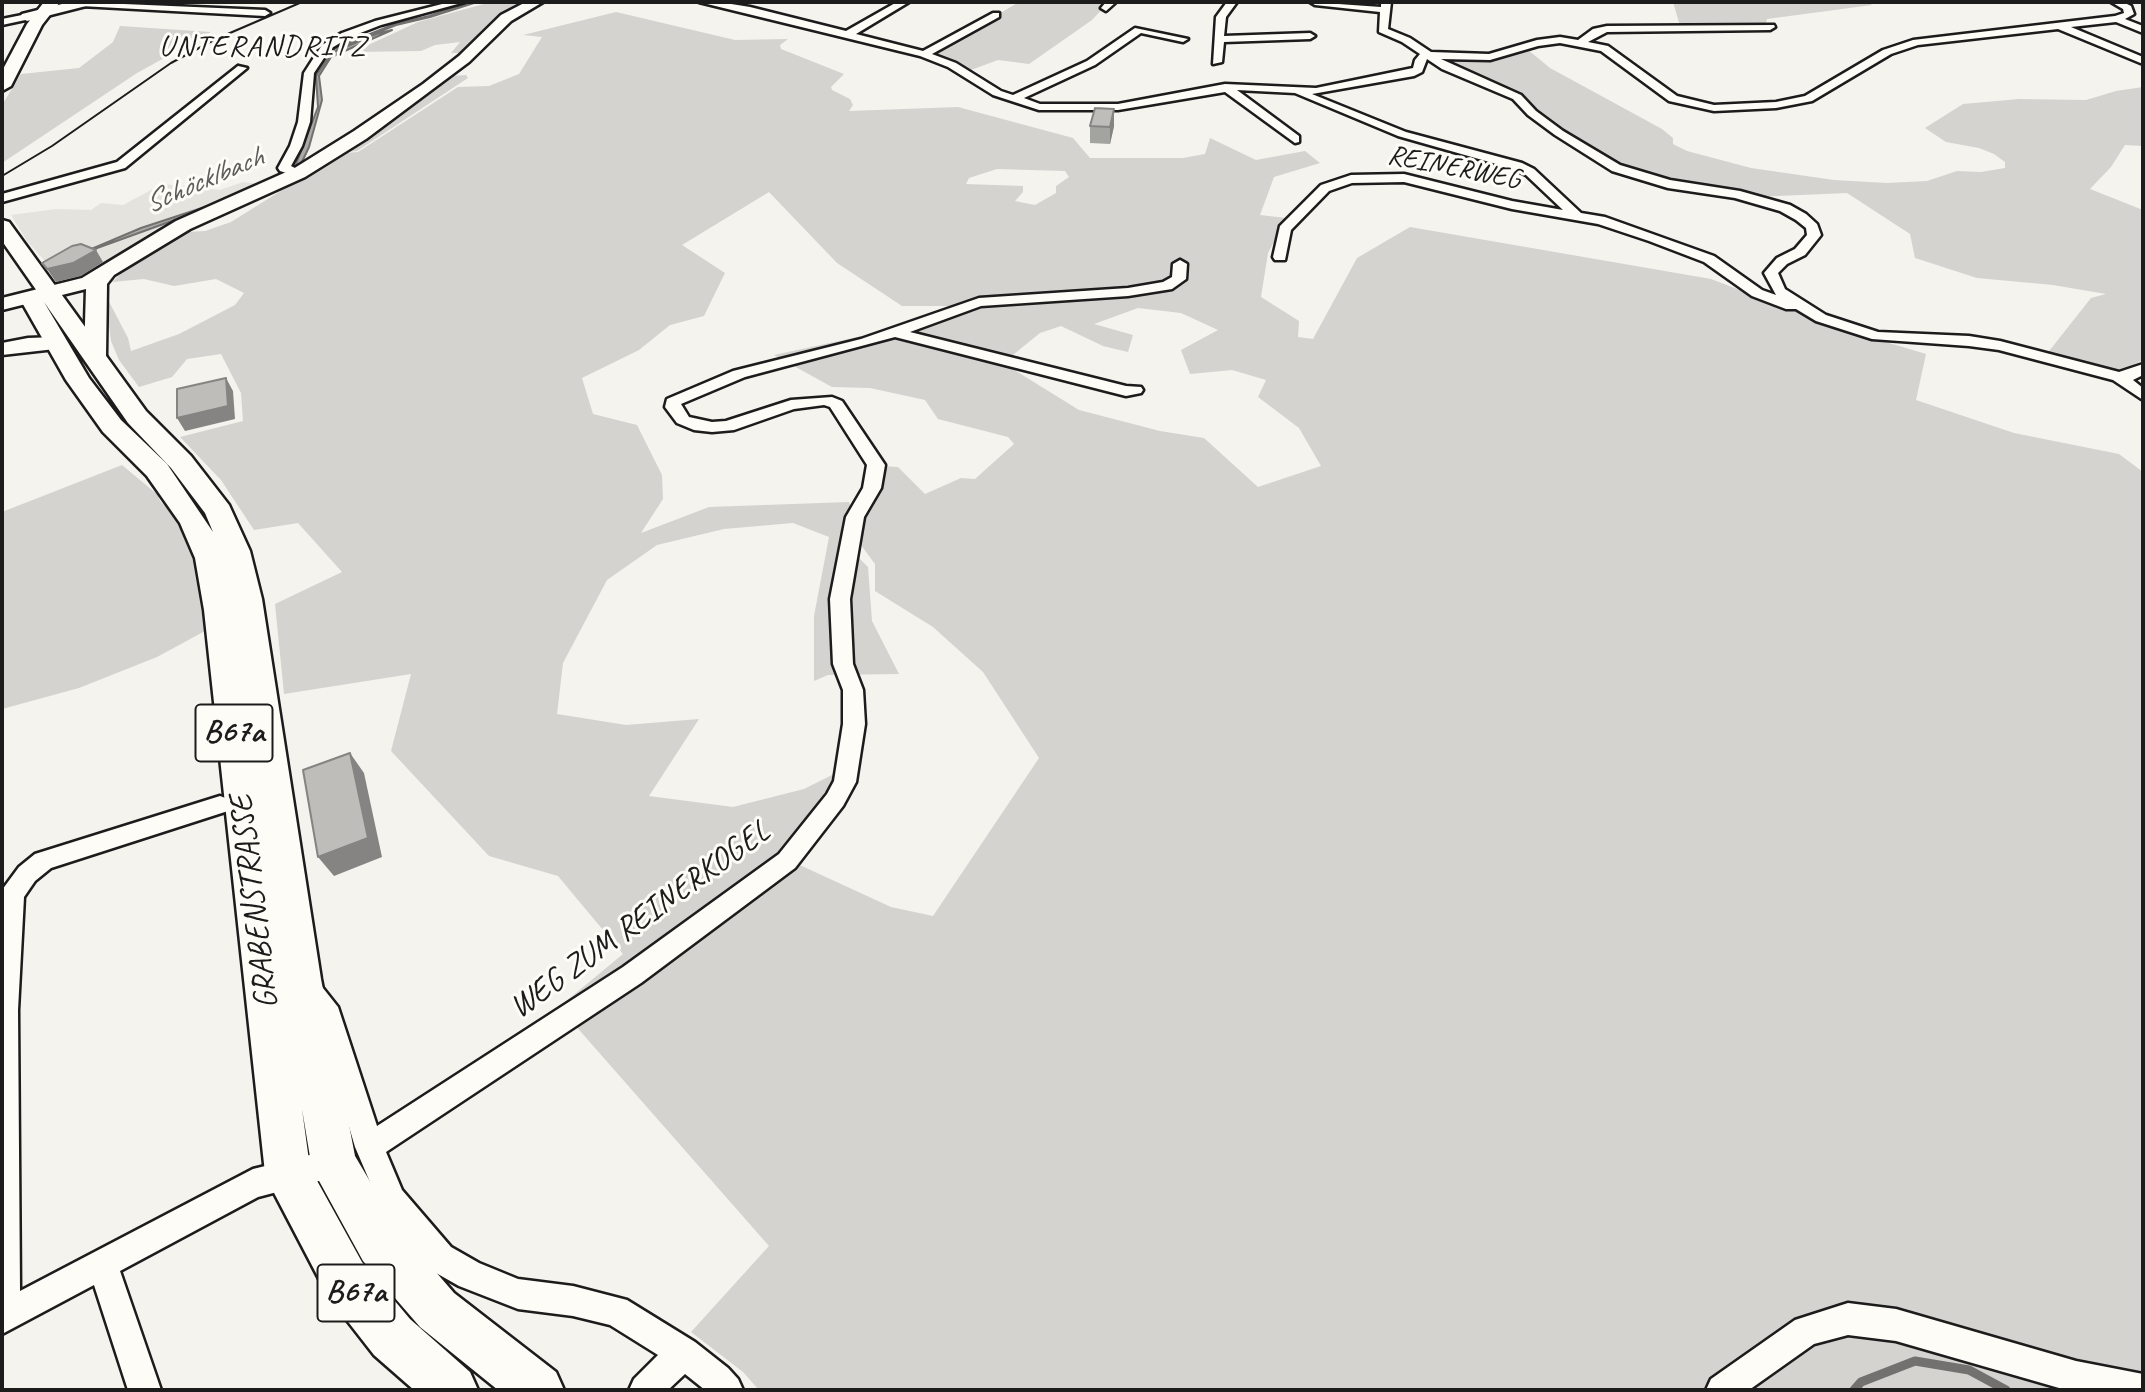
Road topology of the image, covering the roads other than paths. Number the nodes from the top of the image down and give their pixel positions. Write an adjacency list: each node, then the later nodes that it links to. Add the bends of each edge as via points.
1 (460, 2): 36 (street, via 378,23 326,47 309,73 304,122 284,166)
2 (536, 2): 36 (main road, via 506,18 464,59 360,135)
3 (704, 2): 12 (street)
4 (768, 2): 12 (street)
5 (904, 2): 20 (street)
6 (1232, 2): 23 (street, via 1221,17)
7 (1315, 2): 10 (street)
8 (2116, 2): 15 (street, via 2130,13)
9 (81, 3): 11 (main road); 13 (street)
10 (1385, 6): 26 (street, via 1382,29)
11 (43, 7): 16 (street); 27 (main road); 31 (main road)
12 (750, 10): 20 (street)
13 (265, 13)
14 (996, 15): 25 (street)
15 (2117, 19): 17 (street); 19 (street)
16 (2, 22)
17 (2058, 25): 24 (street, via 1917,41 1887,52 1808,99 1757,107 1685,103 1664,93 1615,54); 28 (street)
18 (1770, 27): 24 (street, via 1607,29)
19 (2143, 30)
20 (846, 35): 25 (street)
21 (1310, 36): 23 (street)
22 (1183, 39): 34 (street, via 1139,30 1091,63)
23 (1218, 39): 29 (street)
24 (1581, 42): 26 (street, via 1544,41 1481,58)
25 (924, 54): 34 (street)
26 (1426, 55): 33 (street, via 1417,71 1406,75); 45 (street, via 1517,97 1559,133 1622,171 1668,184 1736,194 1801,217 1814,235 1771,273 1779,290)
27 (2, 58)
28 (2143, 61)
29 (1217, 62)
30 (242, 68): 37 (street, via 121,165)
31 (2, 86)
32 (1225, 87): 33 (street); 34 (street, via 1110,108 1039,107); 35 (street)
33 (1298, 92): 38 (street, REINERWEG, via 1402,134 1518,166)
34 (1013, 99)
35 (1295, 139)
36 (292, 172): 43 (main road, via 183,225)
37 (2, 198)
38 (1576, 215): 41 (street, REINERWEG, via 1512,205 1405,178 1351,179 1325,188 1313,198 1285,229); 45 (street, REINERWEG, via 1709,259 1757,293)
39 (2, 226): 46 (main road, GRABENSTRASSE / B67a)
40 (2, 255): 46 (main road, GRABENSTRASSE / B67a)
41 (1280, 257)
42 (1180, 264): 47 (street, WEG ZUM REINERKOGEL, via 1179,279 1158,289 986,301)
43 (105, 274): 46 (main road, via 74,287); 49 (main road, via 97,283 94,298)
44 (2, 304): 46 (main road)
45 (1806, 311): 51 (street, via 1877,336 2000,346)
46 (43, 312): 48 (main road); 48 (main road, via 27,344); 49 (main road, GRABENSTRASSE / B67a); 55 (main road, GRABENSTRASSE / B67a, via 78,380 112,426 157,470 194,522 209,558)
47 (897, 333): 52 (street, WEG ZUM REINERKOGEL); 55 (street, WEG ZUM REINERKOGEL, via 739,374 673,402 683,420 712,427 826,400 836,404 876,465 872,488 855,517 840,599 843,664 853,690 854,724 845,782 835,800 788,861 632,975)
48 (2, 345)
49 (95, 356): 55 (main road, GRABENSTRASSE / B67a, via 137,417 181,462 219,511 236,551 247,599)
50 (2143, 369): 51 (street)
51 (2119, 377): 53 (street)
52 (1135, 390)
53 (2143, 395)
54 (220, 805): 57 (street, via 43,861 12,894 5,1010)
55 (330, 1161): 56 (street, via 253,1184); 58 (street, GRABENSTRASSE, via 392,1200 440,1258 470,1275 518,1294 616,1311); 60 (main road, GRABENSTRASSE / B67a, via 345,1279 392,1337); 61 (main road, GRABENSTRASSE / B67a, via 380,1244 437,1310)
56 (103, 1264): 57 (street); 59 (street)
57 (3, 1317)
58 (684, 1353): 62 (street); 63 (street, GRABENSTRASSE)
59 (145, 1390)
60 (452, 1390)
61 (538, 1390)
62 (645, 1390)
63 (727, 1390)
64 (1722, 1390): 65 (street, via 1805,1331 1848,1319 1896,1325 2076,1377)
65 (2143, 1390)

